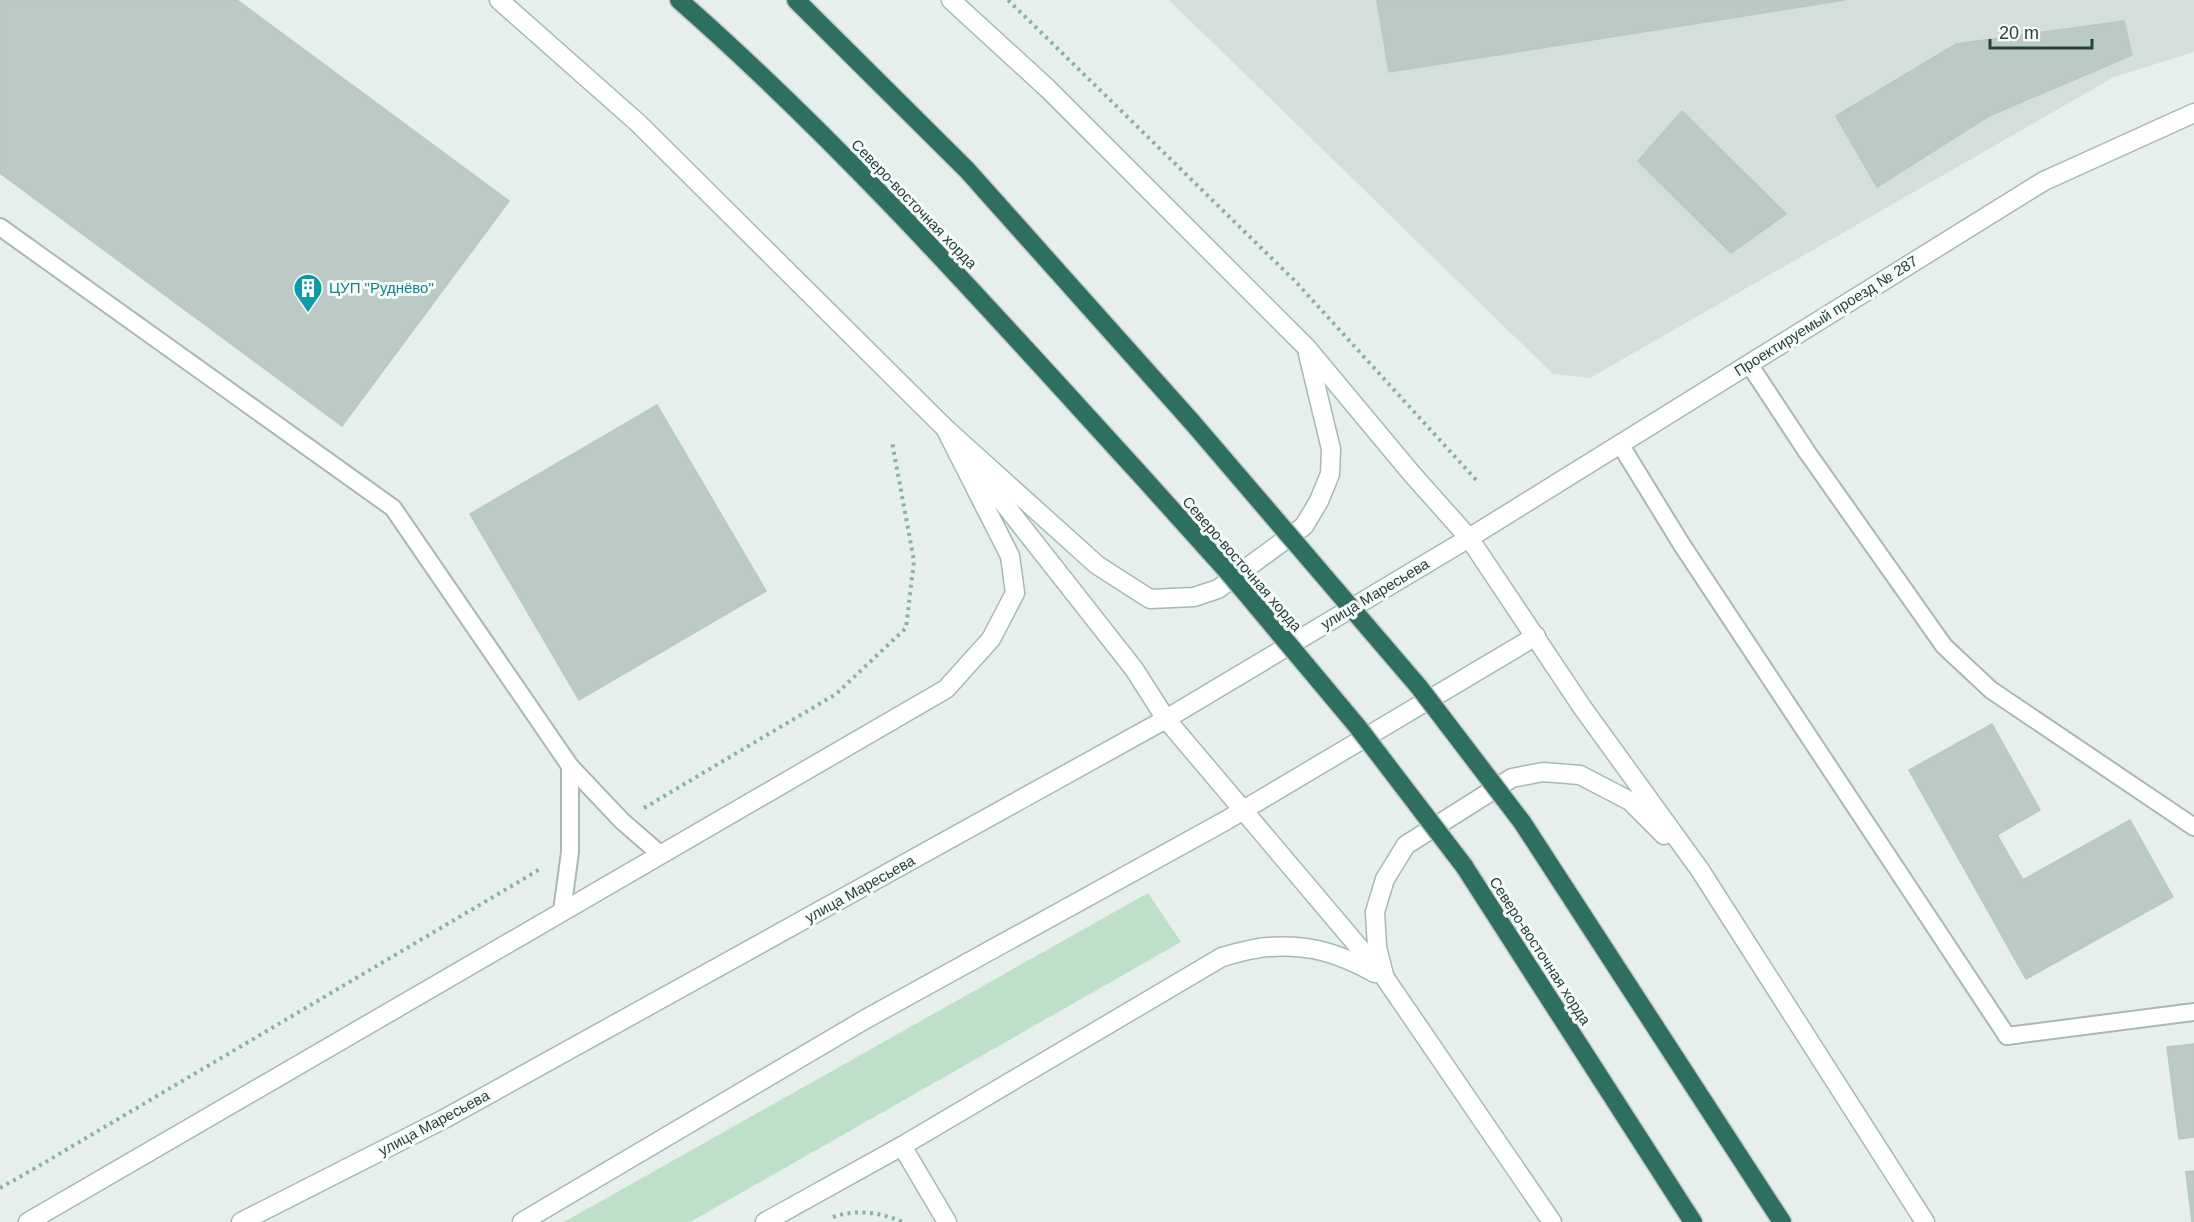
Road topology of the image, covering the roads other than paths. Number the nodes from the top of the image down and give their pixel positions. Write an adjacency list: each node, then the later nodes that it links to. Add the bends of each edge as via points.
1 (499, 0): 9 (street, via 638,123)
2 (679, 0): 29 (highway, Северо-восточная хорда, bridge, via 924,236 1228,572 1357,726 1464,866)
3 (796, 0): 30 (highway, bridge, via 967,170 1192,422 1419,687 1522,822)
4 (951, 0): 7 (street, via 1047,88)
5 (2194, 113): 8 (street, Проектируемый проезд № 287, via 2044,181)
6 (0, 227): 14 (lane, via 393,508)
7 (1307, 348): 9 (street, via 1331,449 1330,474 1319,501 1304,526 1218,589 1194,597 1150,599 1097,565); 11 (street)
8 (1749, 364): 10 (street, Проектируемый проезд № 287); 16 (lane, via 1944,646 1991,690)
9 (945, 428): 13 (street, via 1134,669); 17 (street, via 1010,556 1015,593 991,639 946,689)
10 (1620, 444): 11 (street, Проектируемый проезд № 287); 21 (lane, via 1674,533 2007,1036)
11 (1469, 538): 12 (street); 13 (street, улица Маресьева)
12 (1536, 636): 15 (street); 18 (street, via 1582,707)
13 (1166, 719): 15 (street); 25 (street, улица Маресьева, via 444,1119)
14 (570, 766): 17 (lane); 19 (lane, via 570,852)
15 (1243, 810): 20 (street); 26 (street, via 864,1020)
16 (2194, 827)
17 (660, 854): 19 (street)
18 (1700, 870): 20 (street, via 1630,801 1580,775 1543,772 1512,778 1406,846 1390,870 1375,912 1377,947); 31 (street)
19 (562, 911): 24 (street)
20 (1385, 978): 22 (street, via 1323,950 1266,947 1222,957); 28 (street)
21 (2194, 1012)
22 (902, 1146): 23 (street); 27 (street)
23 (944, 1216)
24 (28, 1222)
25 (241, 1222)
26 (522, 1222)
27 (765, 1222)
28 (1552, 1222)
29 (1693, 1222)
30 (1782, 1222)
31 (1925, 1222)

